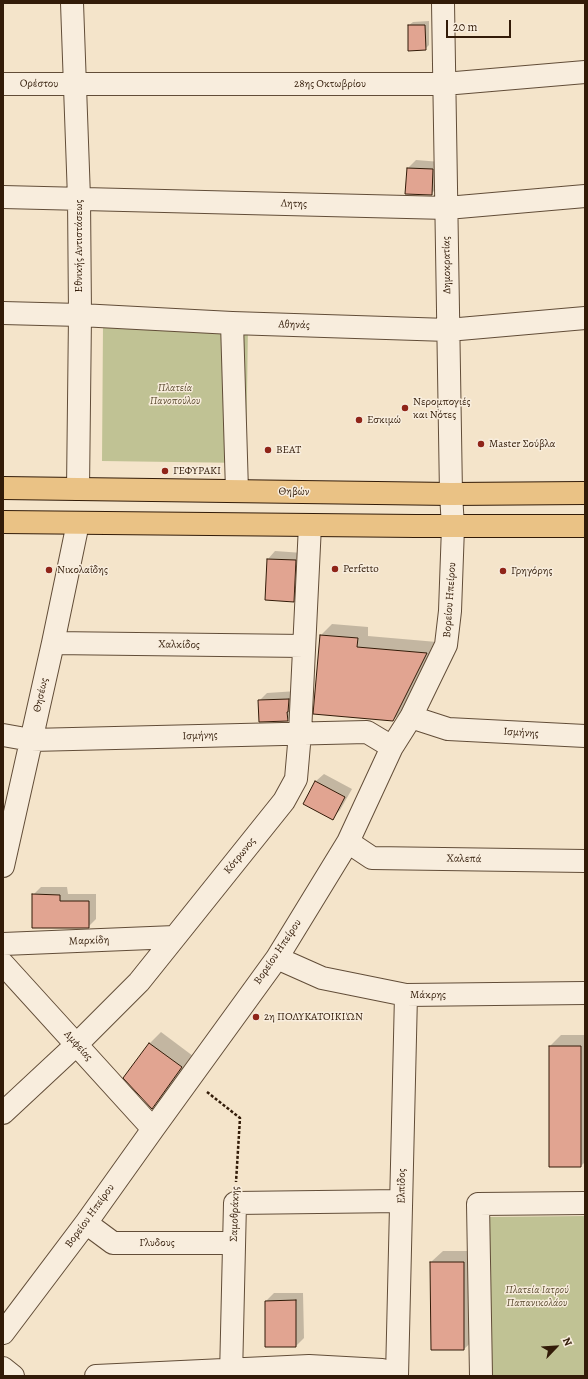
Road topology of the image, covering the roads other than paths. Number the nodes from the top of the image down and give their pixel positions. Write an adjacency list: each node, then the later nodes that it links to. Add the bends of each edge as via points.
1 (72, 3): 6 (street, Εθνικής Αντιστάσεως)
2 (443, 3): 5 (street, Δημοκρατίας)
3 (585, 72): 5 (street, 28ης Οκτωβρίου)
4 (3, 84): 6 (street, Ορέστου)
5 (444, 84): 6 (street, 28ης Οκτωβρίου); 10 (street, Δημοκρατίας)
6 (75, 85): 9 (street, Εθνικής Αντιστάσεως)
7 (585, 196): 10 (street, Λητης)
8 (3, 197): 9 (street, Λητης)
9 (79, 198): 10 (street, Λητης); 12 (street, Εθνικής Αντιστάσεως)
10 (447, 208): 15 (street, Δημοκρατίας)
11 (3, 313): 12 (street, Αθηνάς)
12 (80, 315): 14 (street, Αθηνάς); 17 (street, Εθνικής Αντιστάσεως)
13 (585, 318): 15 (street, Αθηνάς)
14 (232, 323): 15 (street, Αθηνάς); 18 (street)
15 (448, 330): 20 (street, Δημοκρατίας)
16 (3, 488): 17 (main road, Θηβών)
17 (78, 489): 18 (main road, Θηβών)
18 (237, 491): 20 (main road, Θηβών)
19 (585, 493): 20 (main road, Θηβών)
20 (451, 494): 24 (street, Δημοκρατίας)
21 (3, 522): 22 (main road)
22 (78, 523): 23 (main road); 26 (street, Θησέως)
23 (310, 525): 24 (main road); 27 (street, Κότρωνος)
24 (453, 526): 25 (main road); 28 (street, Βορείου Ηπείρου, via 446,645)
25 (585, 526)
26 (53, 643): 27 (street, Χαλκίδος); 32 (street, Θησέως)
27 (304, 646): 29 (street, Κότρωνος)
28 (411, 716): 31 (street, Ισμήνης, via 448,729); 33 (street, Βορείου Ηπείρου)
29 (300, 733): 32 (street, Ισμήνης); 33 (street, Ισμήνης, via 367,732); 37 (street, Κότρωνος, via 296,779 284,801)
30 (3, 736): 32 (street, Ισμήνης)
31 (585, 736)
32 (31, 740): 36 (street, Θησέως)
33 (392, 747): 34 (street, Βορείου Ηπείρου)
34 (348, 842): 35 (street, Χαλεπά, via 372,858); 39 (street, Βορείου Ηπείρου)
35 (585, 861)
36 (3, 866)
37 (175, 937): 38 (street, Μαρκίδη); 43 (street, Κότρωνος, via 140,982)
38 (3, 944)
39 (277, 958): 42 (street, Μάκρης, via 322,978); 45 (street, Βορείου Ηπείρου)
40 (3, 964): 43 (street, Αμφείας)
41 (585, 993): 42 (street, Μάκρης)
42 (406, 995): 46 (street, Ελπίδος)
43 (76, 1044): 44 (street, Κότρωνος); 45 (street, Αμφείας)
44 (3, 1113)
45 (153, 1129): 48 (street, Βορείου Ηπείρου)
46 (401, 1201): 49 (street, Σαμοθράκης, via 235,1203); 56 (street, Ελπίδος)
47 (585, 1203): 57 (street, via 478,1204)
48 (86, 1223): 49 (street, Γλυδους, via 113,1243); 50 (street, Βορείου Ηπείρου)
49 (234, 1243): 52 (street, Σαμοθράκης)
50 (3, 1333)
51 (3, 1368): 53 (street)
52 (232, 1373): 54 (street); 55 (street, via 309,1366 382,1370)
53 (13, 1376)
54 (96, 1376)
55 (391, 1376)
56 (397, 1376)
57 (481, 1376)

